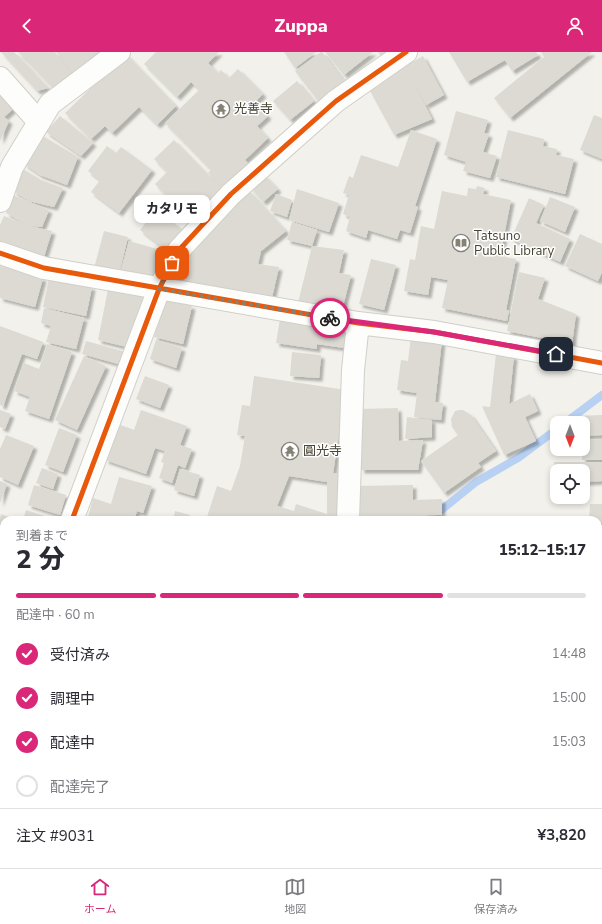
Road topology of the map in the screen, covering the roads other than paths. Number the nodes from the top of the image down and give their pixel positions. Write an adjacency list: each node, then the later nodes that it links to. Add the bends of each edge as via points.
1 (119, 52): 4 (street, via 50,104)
2 (406, 52): 7 (street, via 336,100 231,194 179,250)
3 (0, 78): 4 (street)
4 (40, 122): 5 (street, via 12,167)
5 (0, 201)
6 (0, 253): 7 (street, via 44,268)
7 (159, 289): 8 (street); 10 (street)
8 (358, 323): 9 (street, via 434,332); 11 (street, via 353,370)
9 (602, 363)
10 (74, 516)
11 (348, 516)

